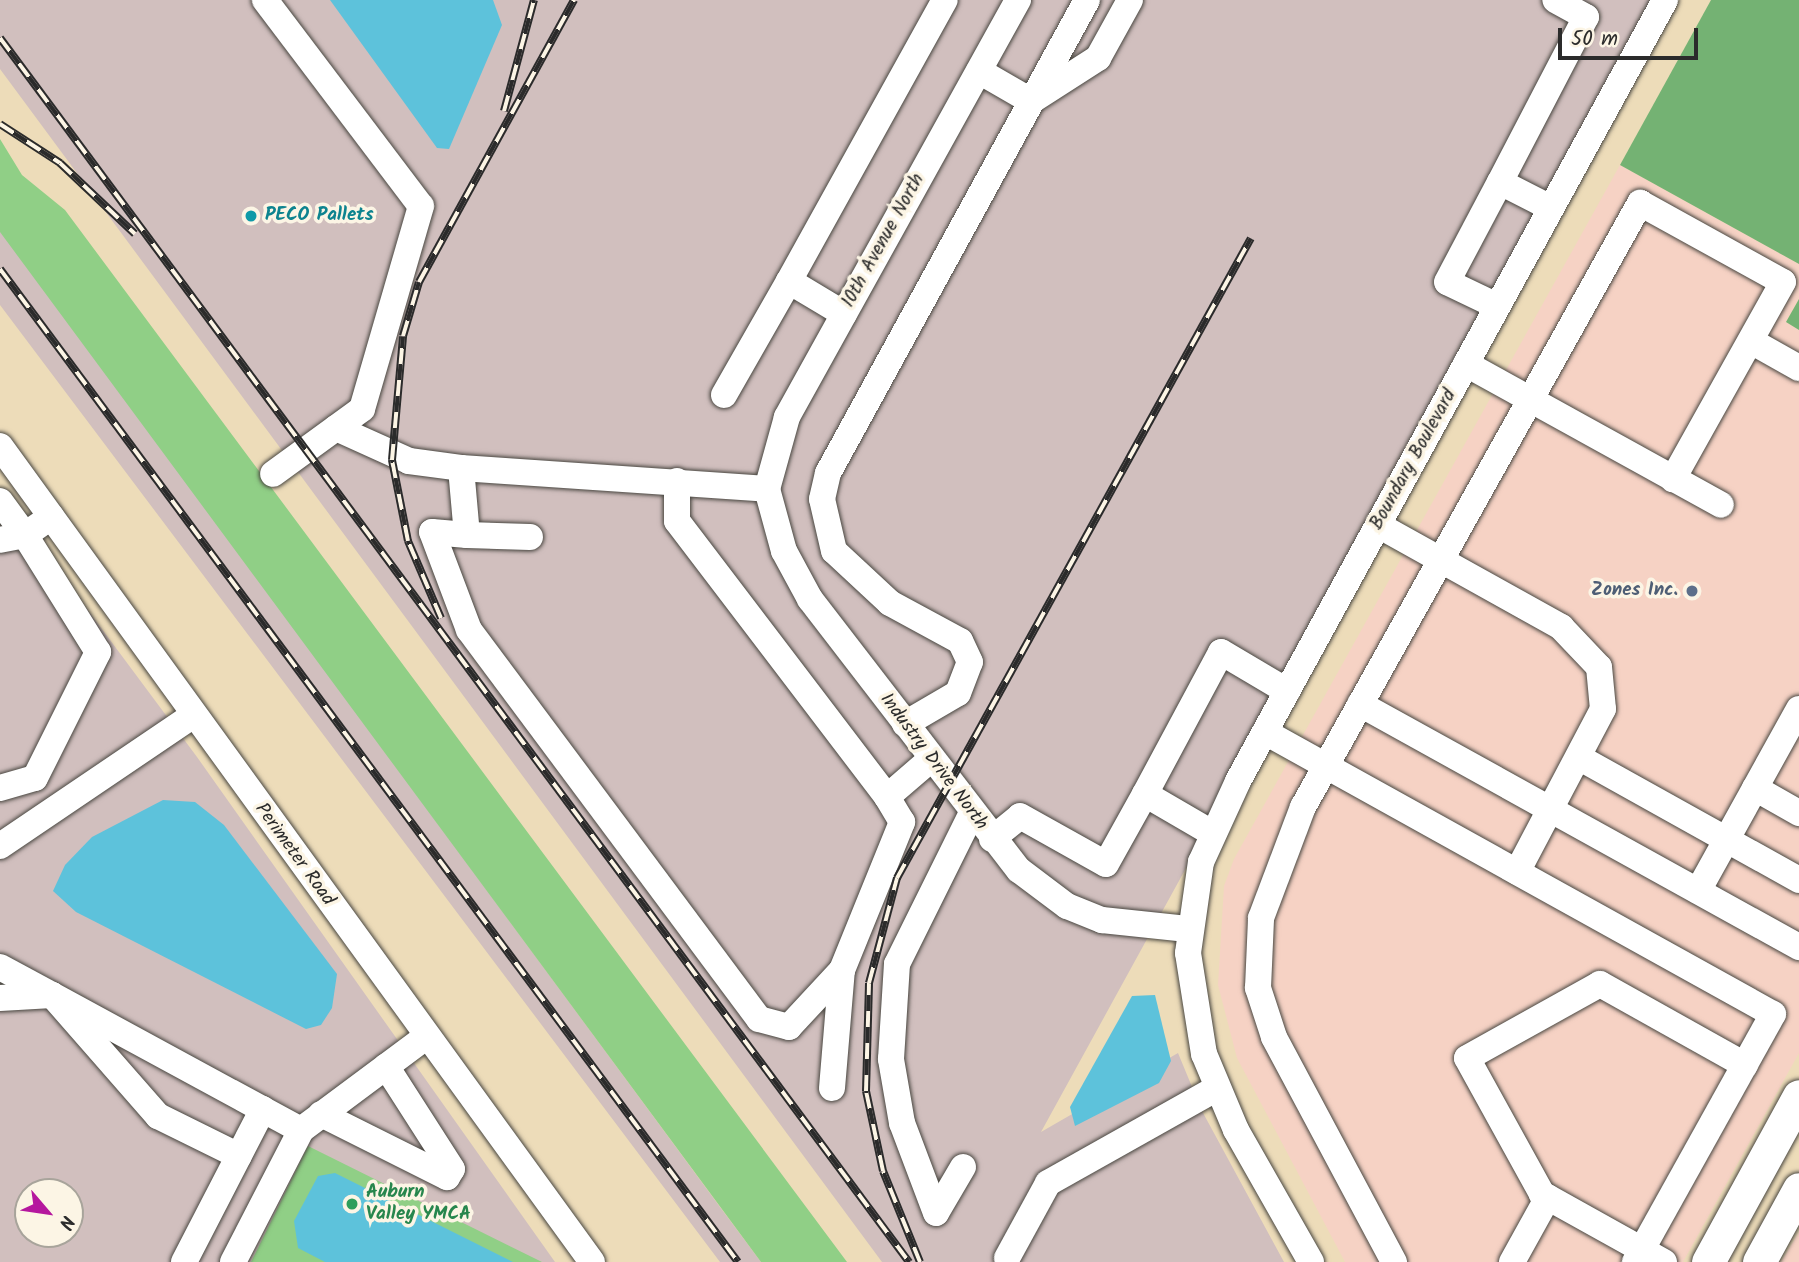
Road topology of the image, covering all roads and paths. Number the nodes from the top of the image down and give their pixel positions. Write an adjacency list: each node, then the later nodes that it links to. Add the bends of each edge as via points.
1 (265, 0): 20 (street, via 421,206 362,409)
2 (945, 0): 12 (street)
3 (1018, 0): 8 (street, 10th Avenue North)
4 (1087, 0): 9 (street)
5 (1130, 0): 9 (street, via 1098,58)
6 (1555, 0): 10 (street, via 1586,17)
7 (1665, 0): 11 (street, Boundary Boulevard)
8 (979, 71): 9 (street); 14 (street, 10th Avenue North)
9 (1031, 101): 39 (street, via 828,473 822,499 834,551 851,571 967,651 970,673 958,693)
10 (1500, 182): 11 (street); 13 (street, via 1447,282)
11 (1549, 207): 13 (street, Boundary Boulevard)
12 (789, 281): 14 (street); 18 (street)
13 (1497, 306): 16 (street, Boundary Boulevard)
14 (844, 313): 26 (street, 10th Avenue North, via 787,416)
15 (1751, 341): 17 (street); 19 (street, via 1783,282 1640,203); 24 (street)
16 (1466, 364): 19 (street); 30 (street, Boundary Boulevard)
17 (1799, 368)
18 (724, 395)
19 (1530, 400): 24 (street); 34 (street)
20 (336, 428): 22 (street, via 409,461); 23 (street)
21 (0, 446): 29 (street, Perimeter Road)
22 (461, 468): 25 (street); 31 (street)
23 (273, 474)
24 (1673, 479): 28 (street)
25 (677, 481): 26 (street); 48 (street, via 677,521)
26 (767, 489): 39 (street, Industry Drive North, via 799,581)
27 (0, 501): 32 (street)
28 (1720, 505)
29 (51, 517): 32 (street); 38 (street, Perimeter Road)
30 (1378, 525): 34 (street); 35 (street, Boundary Boulevard)
31 (467, 535): 33 (street); 62 (street, via 432,532 469,629 758,1019 789,1027)
32 (12, 537): 45 (street, via 98,652 35,778)
33 (530, 537)
34 (1441, 559): 36 (street); 42 (street, via 1561,627 1589,651 1603,681 1605,704)
35 (1287, 691): 40 (street, Boundary Boulevard); 47 (street, via 1221,652)
36 (1360, 704): 44 (street); 49 (street)
37 (1799, 709): 41 (street)
38 (192, 716): 55 (street); 65 (street, Perimeter Road)
39 (905, 724): 43 (street, Industry Drive North)
40 (1265, 732): 44 (street); 52 (street, Boundary Boulevard)
41 (1789, 748): 46 (street)
42 (1580, 758): 49 (street); 54 (street)
43 (931, 759): 48 (street); 50 (street, Industry Drive North)
44 (1326, 766): 56 (street); 83 (street, via 1269,888 1257,953 1258,988 1288,1067)
45 (0, 788)
46 (1755, 788): 51 (street); 54 (street)
47 (1145, 794): 52 (street); 53 (street, via 1105,864 1020,817)
48 (887, 797): 62 (street, via 902,822)
49 (1552, 810): 56 (street); 58 (street)
50 (972, 813): 53 (street, Industry Drive North); 74 (street, via 897,964 891,1059 902,1123 936,1213)
51 (1799, 813)
52 (1212, 833): 59 (street, Boundary Boulevard)
53 (992, 839): 59 (street, Industry Drive North, via 1031,881 1086,914)
54 (1727, 839): 57 (street); 58 (street)
55 (2, 845)
56 (1517, 872): 66 (street, via 1773,1014)
57 (1799, 880)
58 (1698, 891): 60 (street)
59 (1188, 929): 68 (street, Boundary Boulevard, via 1195,1019)
60 (1799, 947)
61 (0, 967): 63 (street)
62 (842, 970): 69 (street)
63 (52, 995): 64 (street); 71 (street); 73 (street, via 158,1116)
64 (0, 998)
65 (426, 1036): 67 (street); 81 (street, Perimeter Road)
66 (1745, 1065): 76 (street, via 1600,985 1467,1058); 78 (street)
67 (386, 1066): 72 (street); 72 (street, via 452,1169 447,1177)
68 (1217, 1087): 77 (street, via 1048,1183); 82 (street, Boundary Boulevard)
69 (832, 1088)
70 (1799, 1096): 85 (main road)
71 (263, 1109): 72 (street); 73 (street)
72 (311, 1122): 80 (street)
73 (239, 1156): 79 (street)
74 (963, 1167)
75 (1799, 1189): 86 (main road)
76 (1548, 1198): 78 (street); 84 (street)
77 (1007, 1258)
78 (1647, 1258)
79 (184, 1262)
80 (233, 1262)
81 (592, 1262)
82 (1311, 1262)
83 (1394, 1262)
84 (1512, 1262)
85 (1708, 1262)
86 (1759, 1262)

